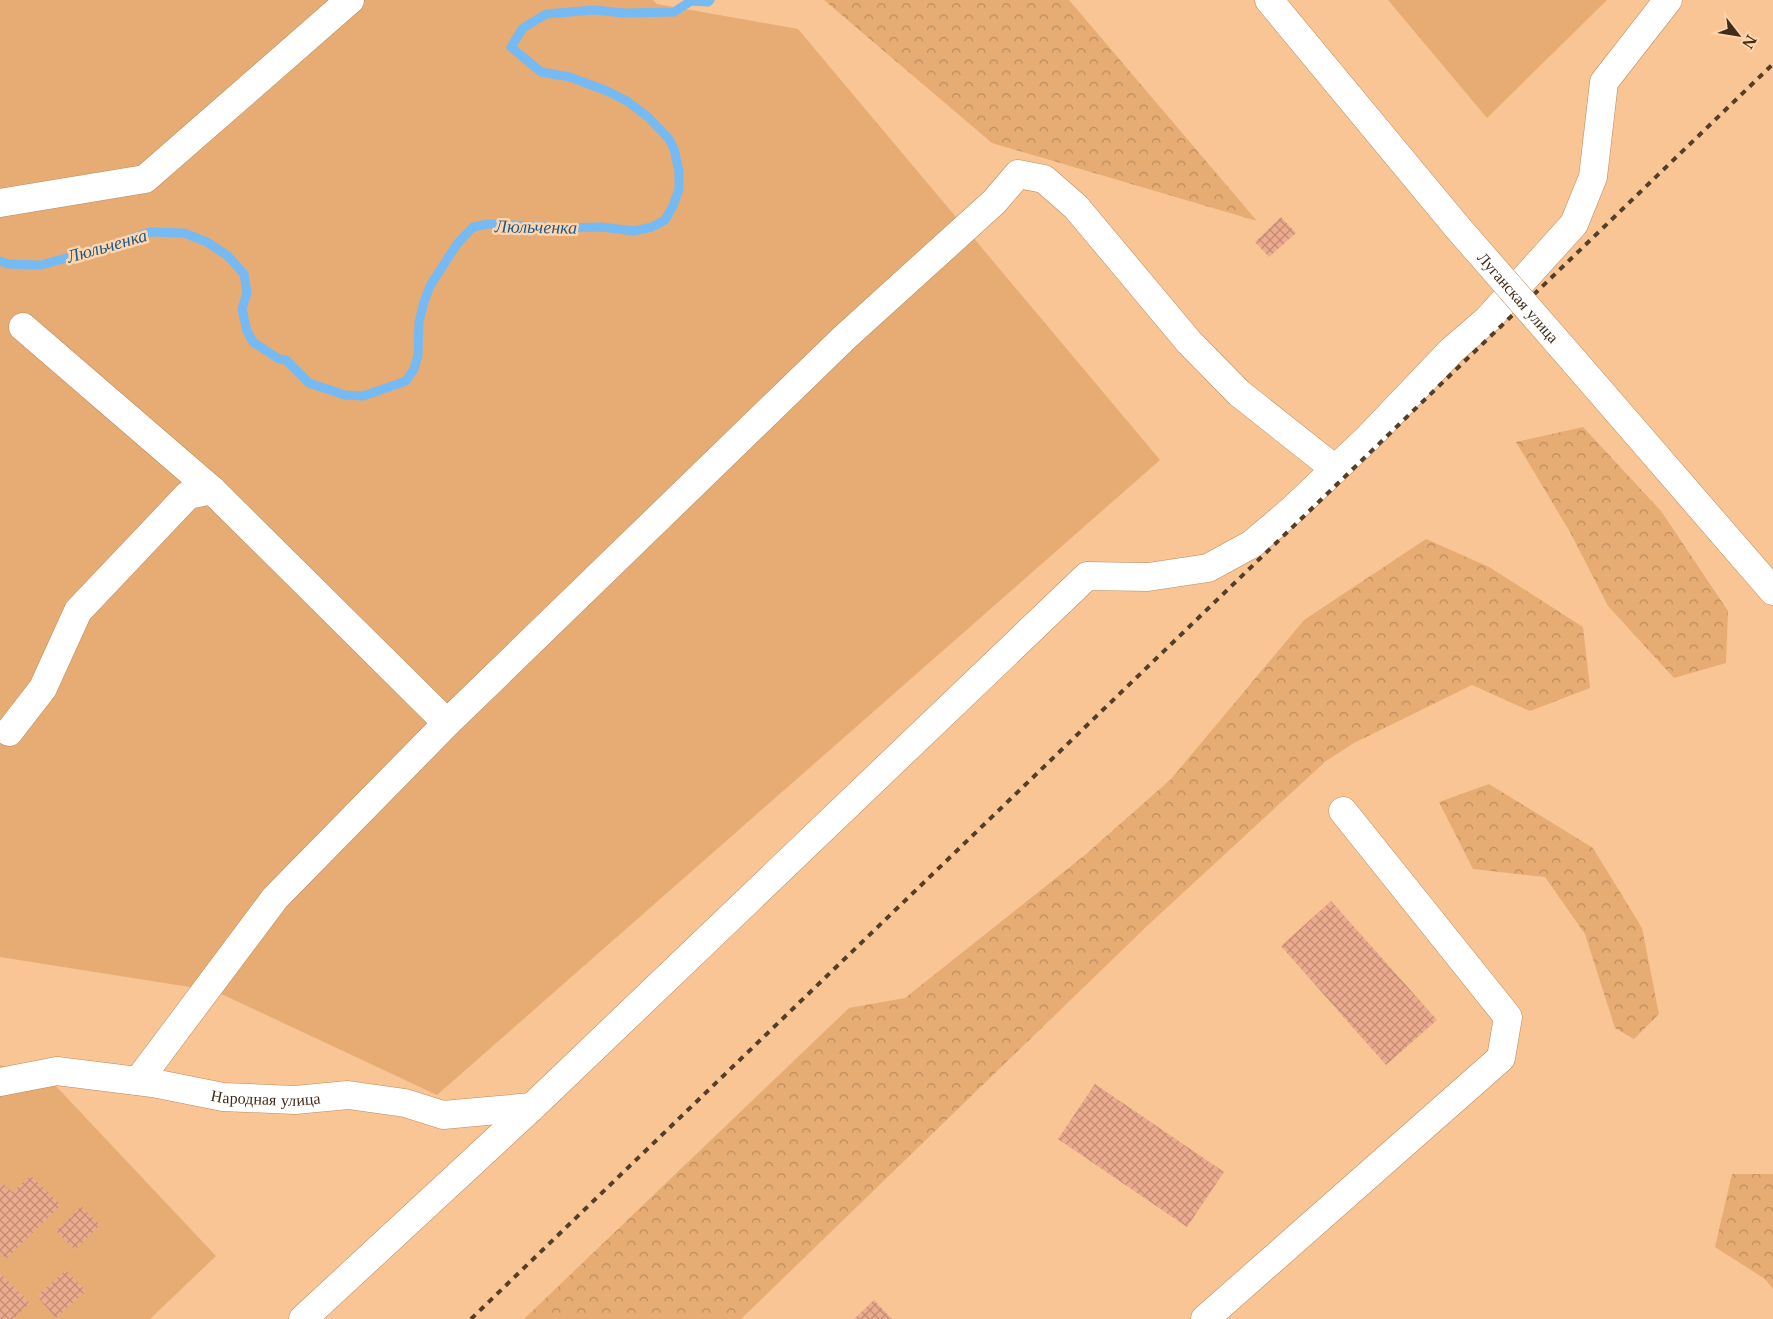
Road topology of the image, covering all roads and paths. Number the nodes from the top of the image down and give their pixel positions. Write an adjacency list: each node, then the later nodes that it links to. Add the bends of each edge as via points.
1 (350, 0): 4 (main road, via 145,179)
2 (1269, 0): 8 (main road, Луганская улица, bridge, via 1458,228)
3 (1668, 0): 6 (main road, via 1604,82 1593,177 1574,224 1488,318 1452,350)
4 (0, 203)
5 (23, 327): 7 (main road)
6 (1335, 469): 9 (main road, via 1239,393 1189,342 1076,207 1044,179 1018,174 994,202 844,338); 14 (main road, via 1252,544 1208,568 1148,577 1087,576)
7 (212, 490): 9 (main road); 10 (main road, via 188,495 78,611 43,688)
8 (1773, 591)
9 (447, 723): 12 (main road, via 274,898)
10 (9, 732)
11 (1343, 811): 16 (main road, via 1508,1017 1502,1058)
12 (138, 1081): 13 (main road, Народная улица, via 57,1071); 14 (main road, Народная улица, via 223,1097 295,1100 348,1094 405,1103 443,1115)
13 (0, 1082)
14 (532, 1106): 15 (main road)
15 (303, 1319)
16 (1205, 1319)

